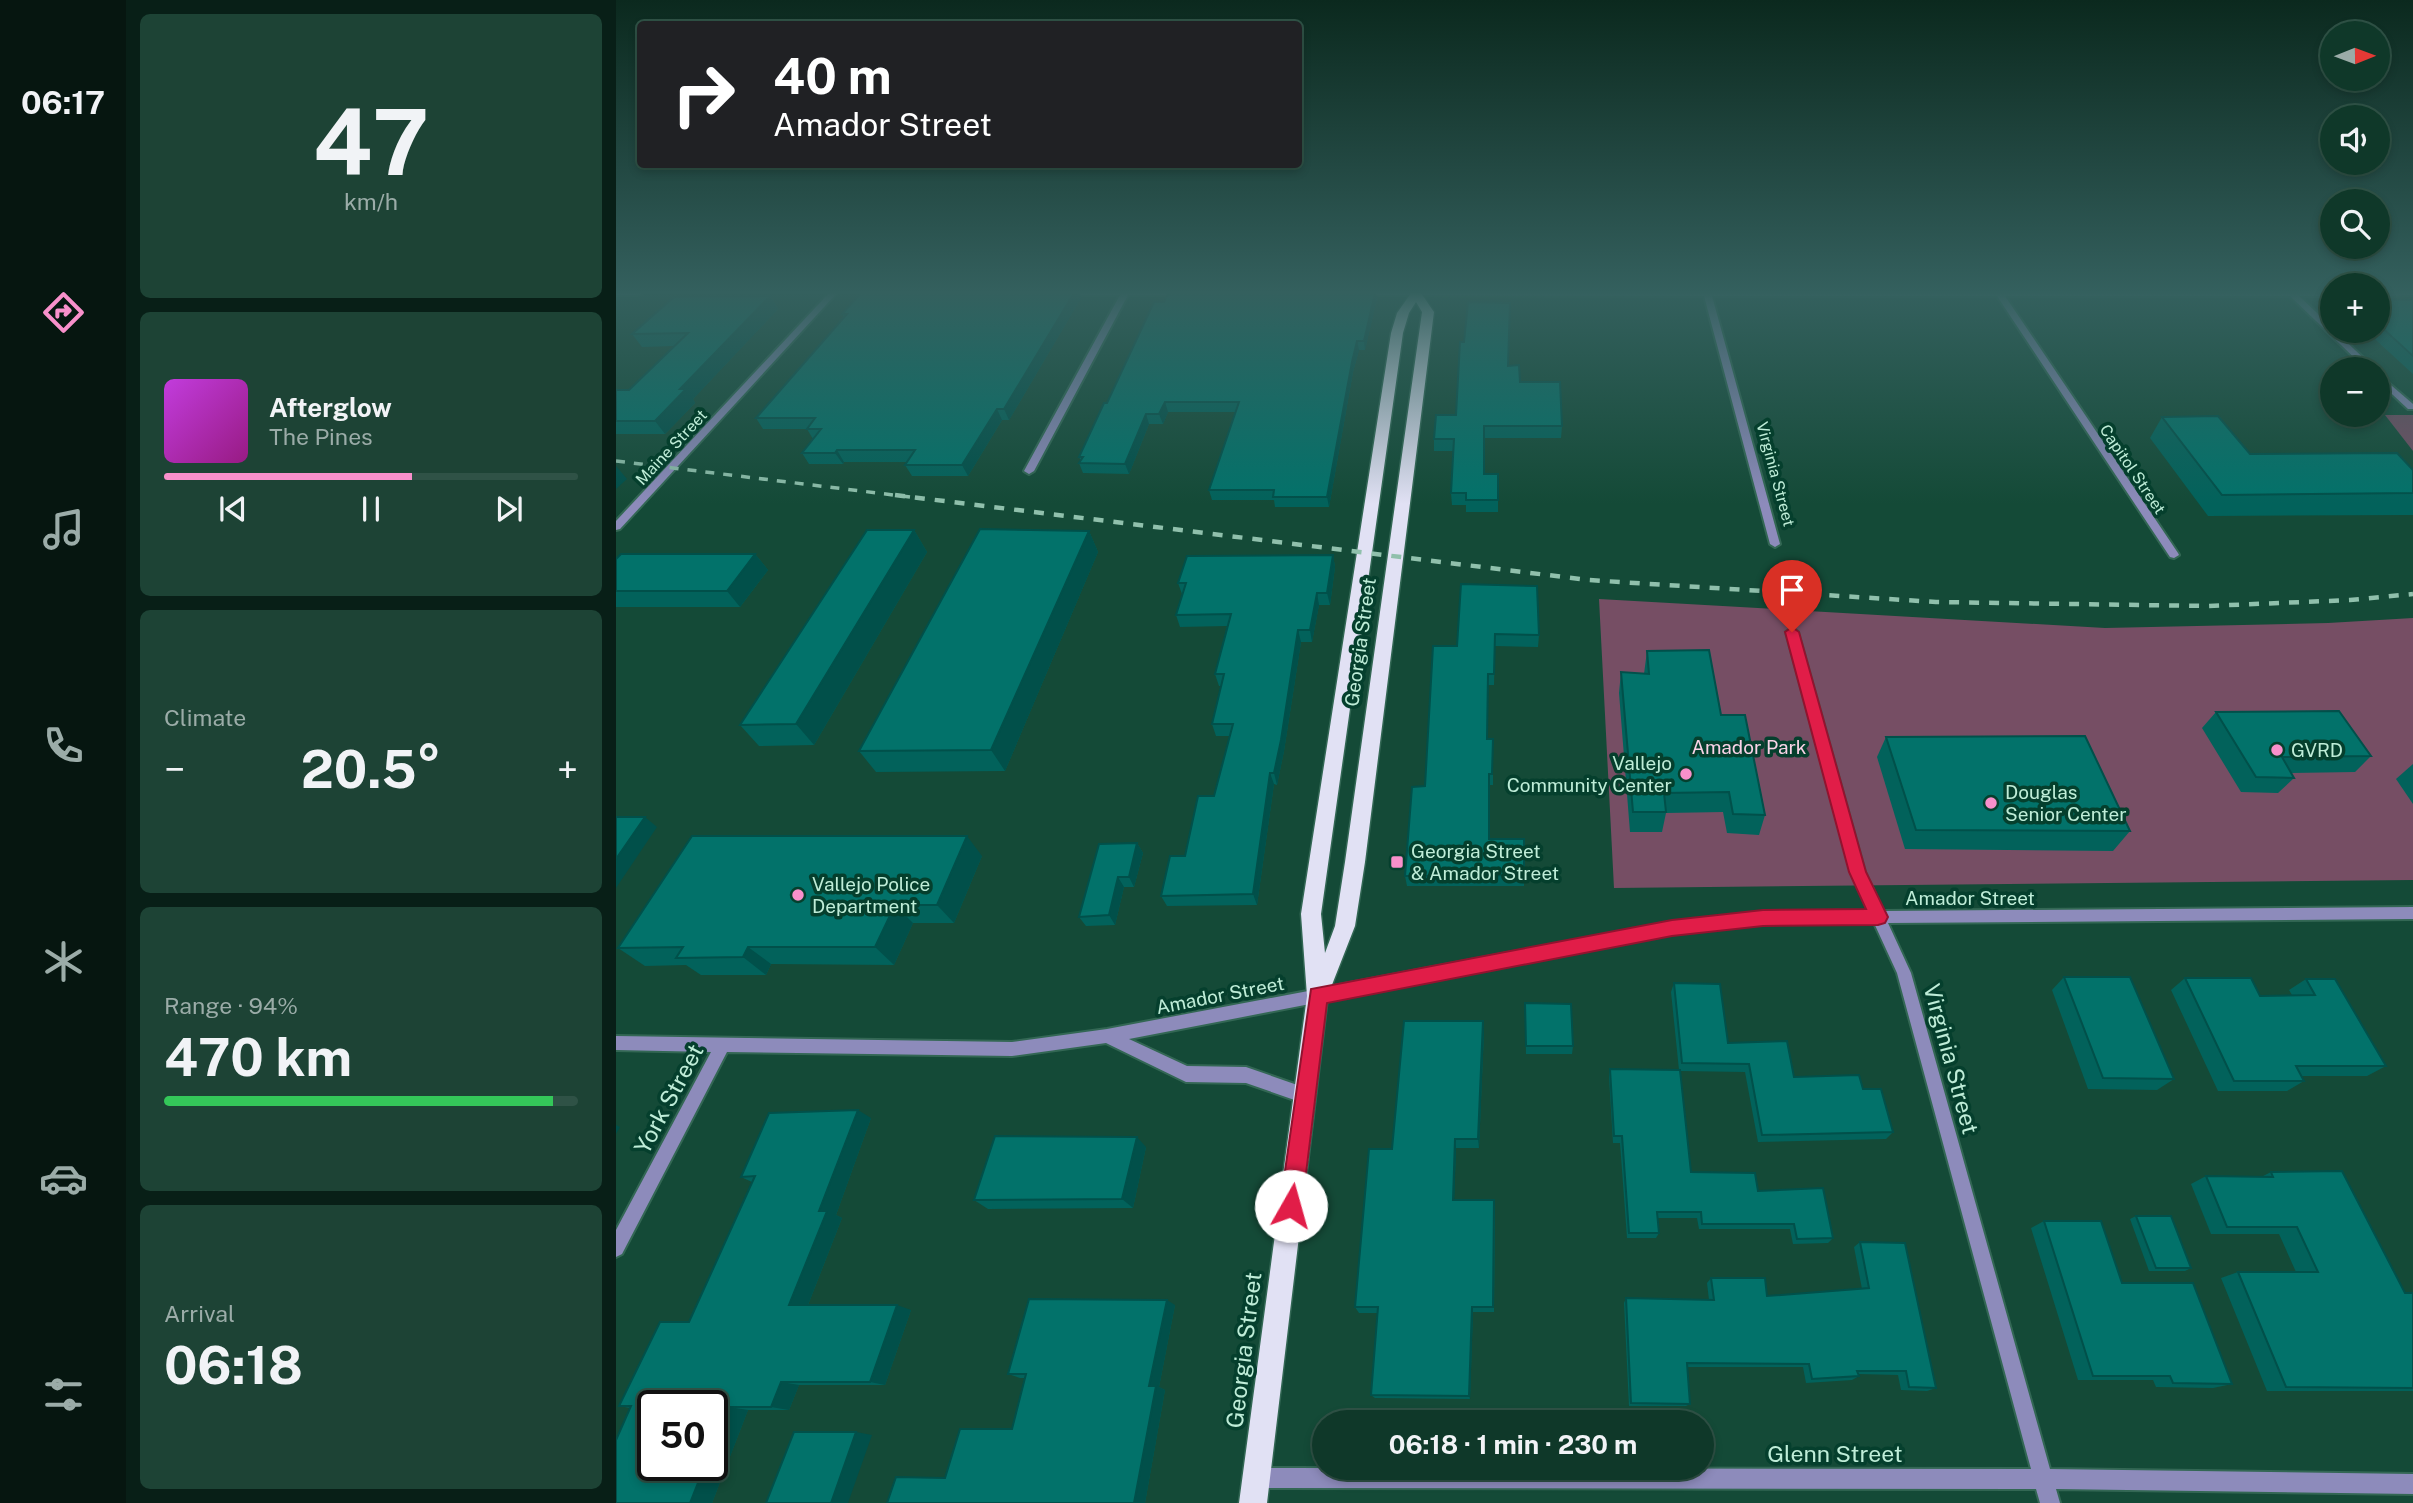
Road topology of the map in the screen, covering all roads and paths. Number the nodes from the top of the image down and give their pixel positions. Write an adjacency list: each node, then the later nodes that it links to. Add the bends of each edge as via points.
1 (768, 363): 10 (street, Maine Street)
2 (1087, 363): 9 (street)
3 (1393, 363): 16 (main road, Georgia Street, via 1311,914)
4 (1421, 363): 16 (main road, Georgia Street, via 1345,926)
5 (1726, 363): 11 (street, Virginia Street)
6 (2045, 363): 12 (street, Capitol Street)
7 (2390, 387): 8 (street)
8 (2411, 407)
9 (1028, 471)
10 (616, 527)
11 (1775, 544)
12 (2174, 555)
13 (1792, 632): 15 (street, Virginia Street, via 1858,872)
14 (2413, 913): 15 (street, Amador Street)
15 (1878, 917): 16 (street, Amador Street, via 1763,918 1672,928); 23 (street, Virginia Street, via 1904,973)
16 (1318, 996): 17 (street, Amador Street); 20 (main road, Georgia Street)
17 (1107, 1036): 19 (street, Amador Street, via 1012,1049); 20 (street, via 1186,1074 1246,1075)
18 (616, 1043): 19 (street, Amador Street)
19 (723, 1045): 21 (street, York Street)
20 (1306, 1096): 22 (main road, Georgia Street)
21 (616, 1248)
22 (1256, 1478): 23 (street, Glenn Street); 25 (main road, Georgia Street)
23 (2044, 1479): 24 (street, Glenn Street); 26 (street, Virginia Street)
24 (2413, 1483)
25 (1253, 1503)
26 (2050, 1503)

